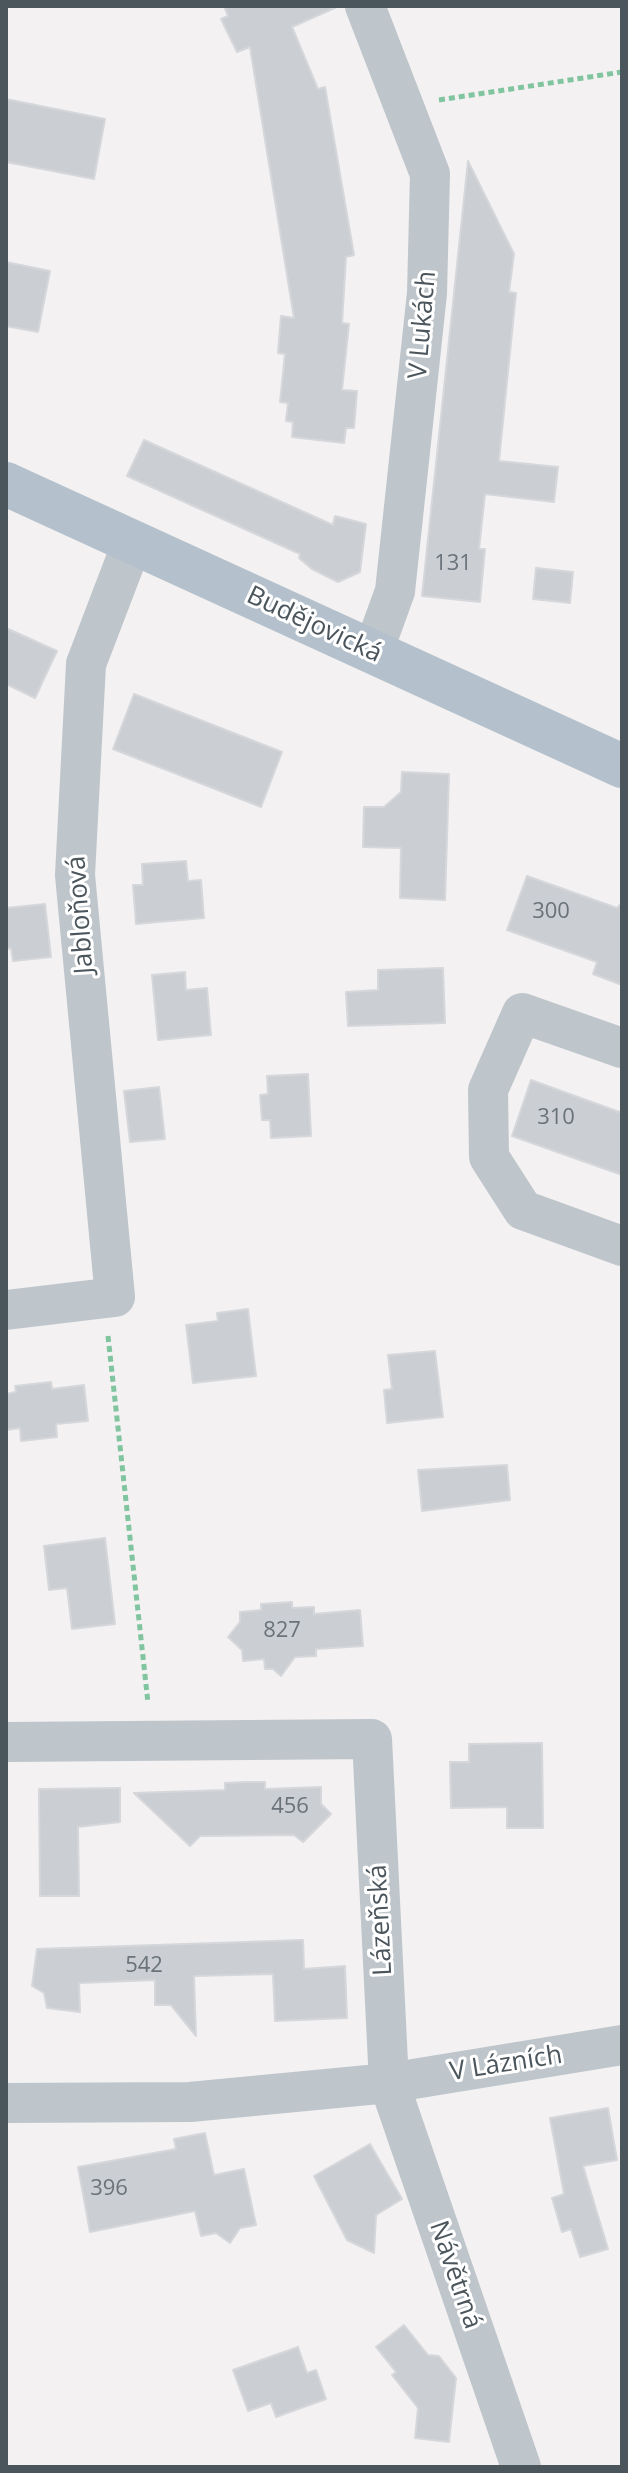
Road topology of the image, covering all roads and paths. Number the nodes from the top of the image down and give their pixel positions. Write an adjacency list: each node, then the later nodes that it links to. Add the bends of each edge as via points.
1 (365, 6): 3 (street, V Lukách)
2 (622, 72): 3 (path)
3 (406, 106): 6 (street, V Lukách, via 430,174 427,293 395,591)
4 (6, 484): 5 (main road, Budějovická)
5 (133, 541): 6 (main road, Budějovická); 10 (street, Jabloňová, via 86,664 75,875)
6 (373, 652): 7 (main road, Budějovická)
7 (622, 766)
8 (622, 1048): 9 (street, via 522,1013 488,1090 489,1157 523,1210)
9 (622, 1246)
10 (110, 1298): 11 (street); 13 (path)
11 (6, 1310)
12 (6, 1742): 13 (street, Lázeňská)
13 (152, 1743): 15 (street, Lázeňská, via 372,1739)
14 (622, 2045): 15 (street, V Lázních)
15 (389, 2083): 16 (street, via 190,2102); 17 (street, Návětrná)
16 (6, 2103)
17 (521, 2467)

